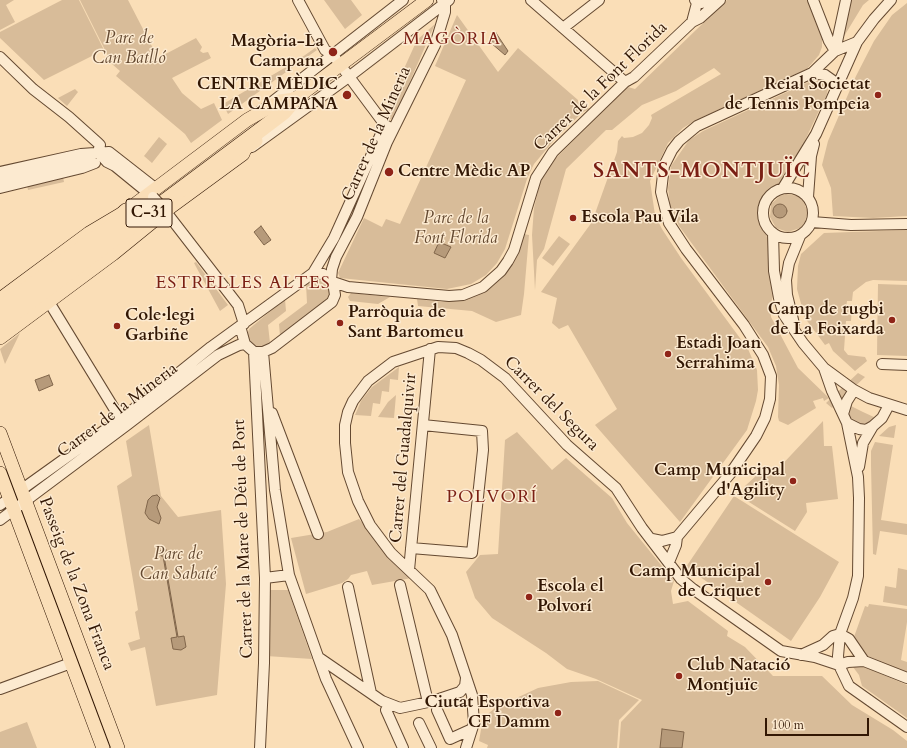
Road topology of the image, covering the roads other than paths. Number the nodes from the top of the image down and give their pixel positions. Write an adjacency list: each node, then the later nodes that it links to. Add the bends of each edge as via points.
1 (298, 0): 17 (street)
2 (403, 0): 17 (street)
3 (428, 0): 17 (main road, C-31)
4 (531, 0): 13 (street)
5 (599, 0): 13 (street)
6 (720, 0): 12 (street, Carrer de la Font Florida)
7 (813, 0): 15 (street)
8 (846, 0): 15 (street)
9 (891, 0): 14 (street)
10 (445, 1): 19 (street); 24 (street, Carrer de la Mineria, via 444,21 435,45)
11 (702, 1): 12 (street, Carrer de la Font Florida)
12 (692, 22): 20 (street, Carrer de la Font Florida, via 634,77)
13 (563, 28): 20 (street)
14 (857, 42): 15 (street); 21 (street)
15 (835, 51): 18 (street)
16 (0, 57): 26 (street, via 33,89 98,143)
17 (333, 57): 19 (street); 22 (main road, C-31); 23 (street)
18 (812, 73): 21 (street, via 828,76); 79 (street, via 697,126 679,141 664,166 661,192 669,223 744,326 763,355 771,376 770,399 765,418 756,436 734,468)
19 (349, 77): 24 (street); 27 (street)
20 (625, 82): 45 (street, Carrer de la Font Florida, via 544,163 536,178 508,261 483,287 463,295 449,296)
21 (839, 85): 25 (street)
22 (295, 99): 23 (main road, via 280,101); 27 (main road, via 291,112 245,149); 52 (highway, C-31, via 262,120); 53 (highway, C-31, via 284,112)
23 (247, 120): 35 (main road)
24 (389, 128): 43 (street, Carrer de la Mineria, via 334,238); 44 (street, Carrer de la Mineria, via 357,217 336,257)
25 (816, 134): 34 (street); 36 (street, via 811,156)
26 (101, 152): 28 (street); 29 (street); 31 (street); 35 (street, via 112,153)
27 (243, 154): 38 (main road)
28 (79, 162): 30 (street); 32 (street)
29 (108, 162): 30 (street); 35 (street)
30 (95, 163): 33 (street)
31 (0, 172)
32 (0, 180)
33 (0, 188)
34 (783, 188): 36 (street, via 797,189); 41 (street, via 769,197 764,208 764,220)
35 (153, 193): 37 (main road); 38 (street, bridge)
36 (808, 197): 39 (street, via 813,209)
37 (126, 211): 47 (main road, via 89,233); 50 (highway, via 109,228)
38 (161, 213): 48 (main road, via 113,254); 49 (street); 56 (highway)
39 (812, 222): 40 (street, via 851,225); 42 (street)
40 (907, 224)
41 (773, 233): 42 (street, via 786,238); 55 (street, via 774,271 779,298 784,315)
42 (800, 236): 55 (street, via 786,280)
43 (313, 273): 44 (street, Carrer de la Font Florida, via 322,274); 51 (street, Carrer de la Mineria)
44 (332, 281): 45 (street, Carrer de la Font Florida); 46 (street, Carrer de la Mineria)
45 (346, 287): 46 (street)
46 (335, 295): 60 (street, via 332,302 274,347)
47 (0, 299)
48 (49, 302): 57 (main road); 69 (street)
49 (238, 305): 51 (street); 54 (street)
50 (0, 309)
51 (256, 315): 54 (street, Carrer de la Mineria)
52 (0, 316)
53 (0, 324)
54 (242, 325): 58 (street); 69 (street, Carrer de la Mineria, via 211,346)
55 (794, 328): 63 (street)
56 (0, 332)
57 (0, 338)
58 (245, 344): 60 (street); 69 (street, Carrer de la Mineria, via 218,355)
59 (430, 349): 70 (street, Carrer del Guadalquivir); 80 (street, Carrer del Segura, via 446,346 456,348 481,360 504,378 567,445 616,488); 83 (street, Carrer del Segura, via 393,362 368,381 353,401 346,425 348,472 358,501 376,534)
60 (258, 352): 65 (street, Carrer de la Mare de Déu de Port); 85 (street, Carrer de la Mare de Déu de Port)
61 (882, 364): 62 (street)
62 (907, 365)
63 (824, 368): 64 (street); 68 (street)
64 (854, 390): 66 (street); 68 (street, via 847,401)
65 (267, 402): 78 (street, Carrer de la Mare de Déu de Port); 84 (street, Carrer de la Mare de Déu de Port, via 275,490)
66 (889, 405): 67 (street); 71 (street, via 882,418)
67 (907, 410)
68 (845, 419): 71 (street, via 859,429 866,430); 74 (street)
69 (124, 422): 75 (street, Carrer de la Mineria)
70 (423, 425): 81 (street, Carrer del Guadalquivir); 81 (street, via 482,431 484,440 472,554)
71 (873, 426): 74 (street, via 863,443)
72 (0, 433): 75 (main road, Passeig de la Zona Franca)
73 (0, 473): 76 (main road, Passeig de la Zona Franca)
74 (858, 476): 88 (street, via 858,576)
75 (23, 495): 76 (main road); 110 (main road, Passeig de la Zona Franca)
76 (8, 504): 77 (street); 95 (main road, Passeig de la Zona Franca)
77 (0, 520)
78 (318, 534)
79 (677, 537): 80 (street, via 662,541); 82 (street)
80 (652, 540): 82 (street, Carrer del Segura)
81 (411, 548): 83 (street, Carrer del Guadalquivir)
82 (669, 562): 91 (street, Carrer del Segura, via 693,589 767,643 780,651)
83 (409, 570): 97 (street, Carrer del Segura, via 430,590 438,604 452,635)
84 (289, 575): 85 (street); 92 (street, Carrer de la Mare de Déu de Port)
85 (265, 578): 111 (street, Carrer de la Mare de Déu de Port)
86 (400, 585): 103 (street)
87 (348, 587): 101 (street)
88 (840, 634): 89 (street, via 828,639); 90 (street, via 849,639); 96 (street, via 838,656)
89 (823, 645): 91 (street); 93 (street)
90 (853, 647): 94 (street); 96 (street, via 853,655)
91 (801, 654): 93 (street, Carrer del Segura)
92 (318, 657): 101 (street); 112 (street, Carrer de la Mare de Déu de Port)
93 (824, 660): 96 (street, Carrer del Segura)
94 (864, 661): 96 (street); 98 (street)
95 (71, 663): 99 (street); 109 (main road, Passeig de la Zona Franca)
96 (844, 664): 107 (street, via 849,686)
97 (466, 678): 100 (street); 102 (street, Carrer del Segura)
98 (907, 678)
99 (0, 689)
100 (460, 692): 102 (street, via 466,693); 103 (street)
101 (371, 693): 103 (street, via 400,708)
102 (473, 701): 108 (street, Carrer del Segura)
103 (428, 702)
104 (386, 710): 113 (street)
105 (437, 710): 108 (street, via 450,739)
106 (419, 723): 114 (street)
107 (907, 727)
108 (472, 729): 115 (street, Carrer del Segura)
109 (103, 748)
110 (118, 748)
111 (260, 748)
112 (358, 748)
113 (403, 748)
114 (431, 748)
115 (466, 748)

